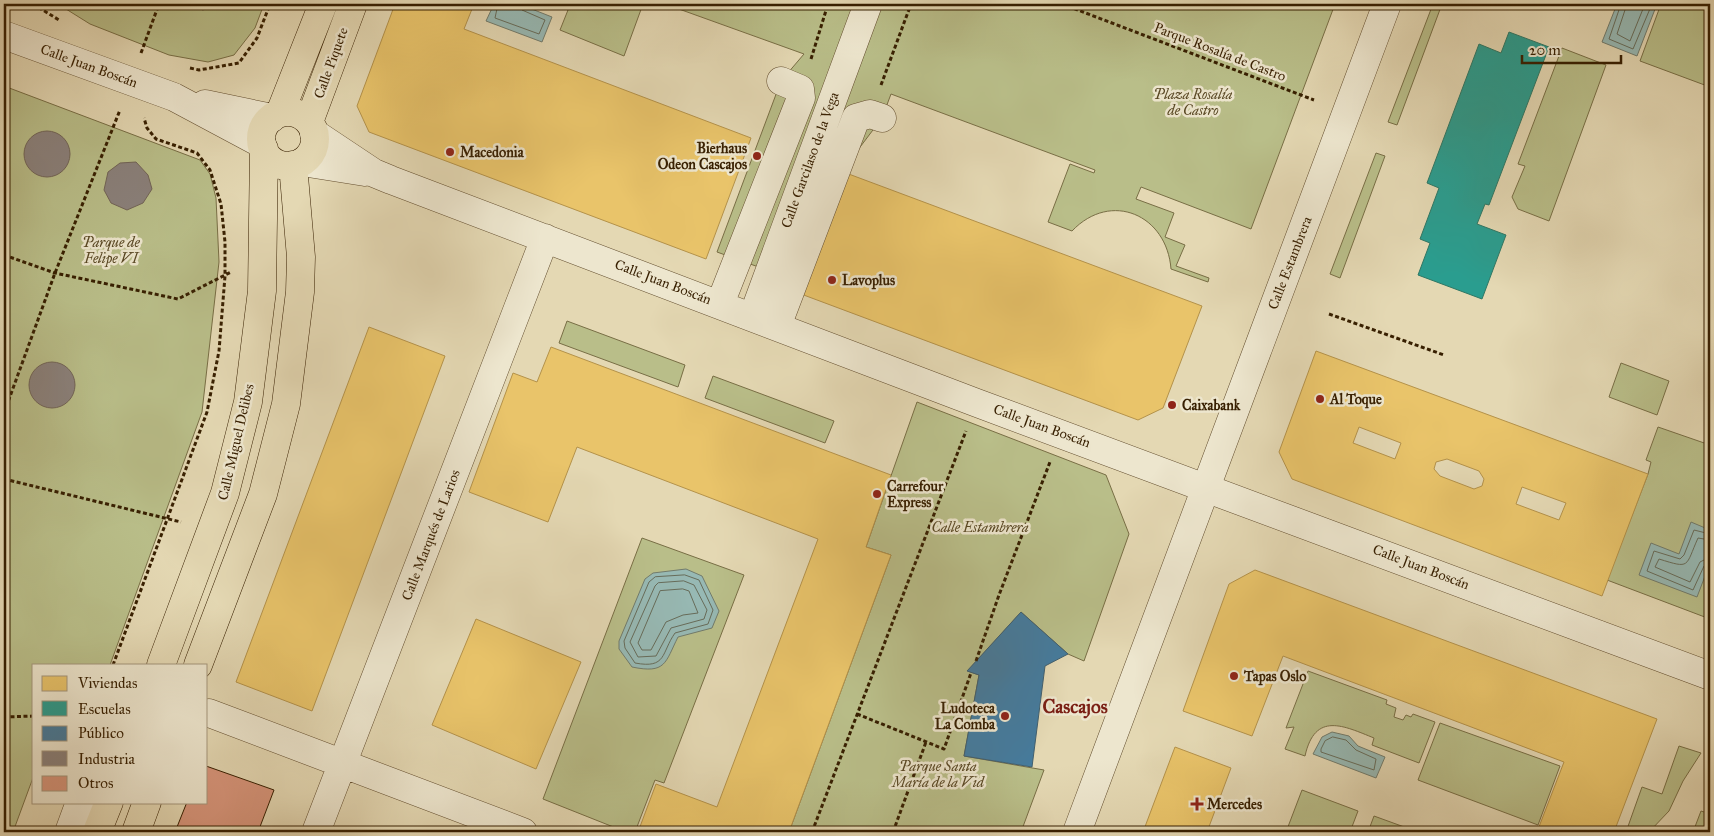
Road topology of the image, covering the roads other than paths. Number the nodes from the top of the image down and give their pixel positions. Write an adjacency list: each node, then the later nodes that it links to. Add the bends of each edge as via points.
1 (323, 4): 8 (main road, Calle Piquete)
2 (353, 4): 10 (main road, Calle Piquete)
3 (868, 4): 16 (street, Calle Garcilaso de la Vega)
4 (1387, 4): 17 (street, Calle Estambrera)
5 (4, 35): 7 (street, Calle Juan Boscán)
6 (791, 85): 15 (street, via 801,98)
7 (153, 90): 8 (street, Calle Juan Boscán); 11 (street, Calle Juan Boscán)
8 (276, 116): 10 (main road, via 296,113); 11 (main road, via 263,130)
9 (876, 116): 16 (street, Calle Garcilaso de la Vega, via 856,118)
10 (312, 128): 12 (main road, via 313,149); 13 (street, Calle Juan Boscán)
11 (263, 147): 12 (main road, via 276,163); 18 (main road, Calle Miguel Delibes, via 262,291 248,402 225,493)
12 (298, 164): 13 (street, Calle Juan Boscán); 19 (main road, via 300,292 286,404 263,494)
13 (374, 173): 14 (street, Calle Juan Boscán)
14 (546, 238): 15 (street, Calle Juan Boscán); 22 (street, Calle Marqués de Larios)
15 (720, 304): 16 (street, Calle Juan Boscán)
16 (765, 321): 17 (street, Calle Juan Boscán, via 977,403)
17 (1207, 486): 20 (street, Calle Juan Boscán); 31 (street, Calle Estambrera)
18 (161, 664)
19 (198, 664)
20 (1710, 676)
21 (209, 713): 22 (street)
22 (343, 764): 29 (street, Calle Marqués de Larios); 30 (street)
23 (79, 804): 26 (street)
24 (108, 804): 27 (main road)
25 (146, 804): 28 (main road)
26 (69, 832)
27 (97, 832)
28 (136, 832)
29 (316, 832)
30 (523, 832)
31 (1077, 832)

